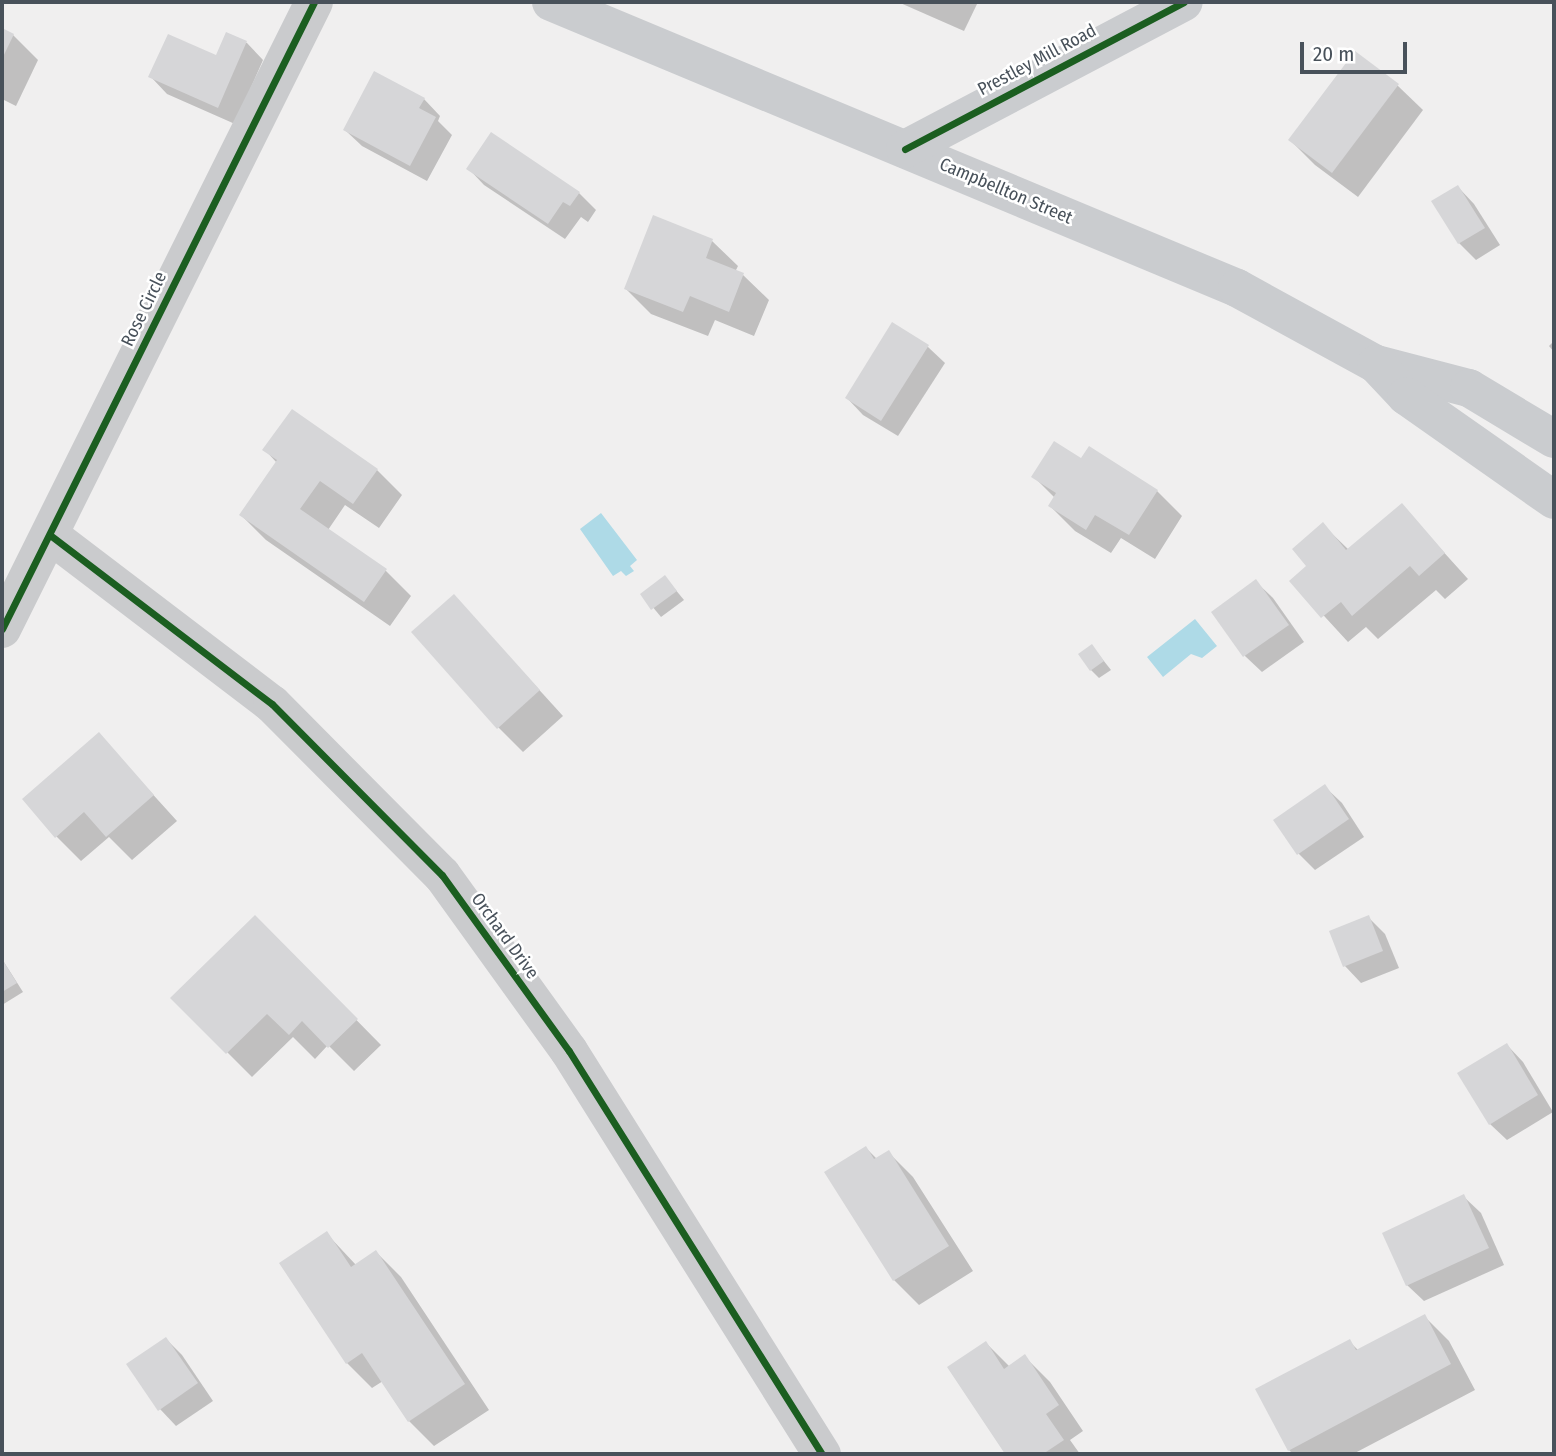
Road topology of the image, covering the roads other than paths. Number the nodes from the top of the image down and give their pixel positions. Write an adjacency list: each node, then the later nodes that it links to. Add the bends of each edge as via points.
1 (314, 2): 8 (street, Rose Circle)
2 (551, 2): 4 (main road, Campbellton Street)
3 (1184, 2): 4 (main road, Prestley Mill Road)
4 (905, 149): 5 (main road, Campbellton Street, via 1237,288)
5 (1376, 364): 6 (main road, Campbellton Street, via 1468,388); 7 (main road, Campbellton Street, via 1406,396)
6 (1554, 439)
7 (1554, 500)
8 (50, 535): 9 (street, Rose Circle); 10 (street, Orchard Drive, via 272,704 442,875 569,1051)
9 (2, 629)
10 (822, 1454)

